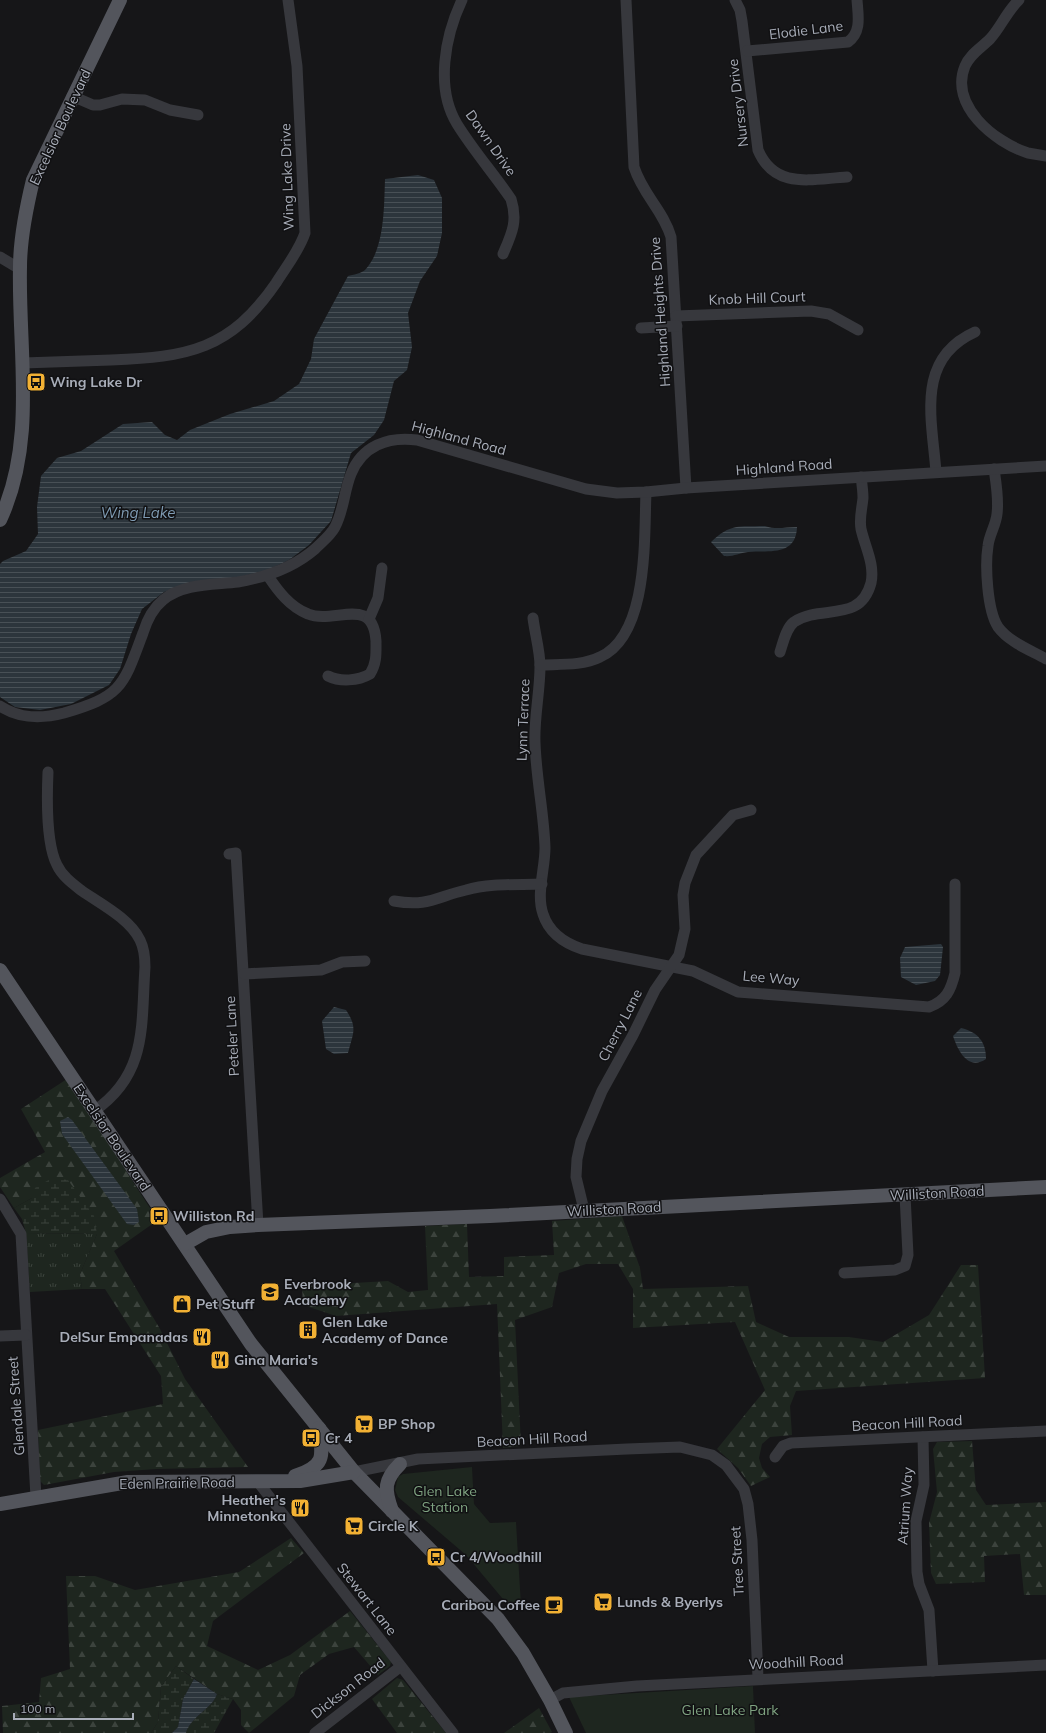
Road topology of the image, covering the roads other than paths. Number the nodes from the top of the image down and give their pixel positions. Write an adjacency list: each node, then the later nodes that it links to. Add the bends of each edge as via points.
1 (120, 0): 9 (main road, Excelsior Boulevard)
2 (288, 0): 20 (street, Wing Lake Drive, via 297,66 305,233 301,244 266,297 234,330 194,350 172,356)
3 (462, 0): 13 (street, Dawn Drive, via 448,37 445,59 447,98 457,123 511,199 515,222)
4 (626, 0): 16 (street, Highland Heights Drive, via 634,167 645,192 668,224)
5 (735, 0): 8 (street, Nursery Drive, via 740,10)
6 (857, 0): 8 (street, Elodie Lane, via 857,31 854,38 848,42)
7 (1019, 0): 11 (street, via 1000,28 968,60 961,79 964,100 976,121 1008,143 1028,153)
8 (747, 51): 12 (street, Nursery Drive, via 758,150 769,168 786,179)
9 (72, 96): 10 (street, via 100,106 122,99 145,100 170,110); 15 (main road, Excelsior Boulevard, via 33,180 26,211)
10 (198, 115)
11 (1046, 156)
12 (847, 177)
13 (504, 254)
14 (0, 257): 15 (street)
15 (20, 269): 20 (main road, Excelsior Boulevard)
16 (677, 321): 17 (street, Knob Hill Court); 18 (street, Knob Hill Court, via 812,311 829,314); 25 (street, Highland Heights Drive)
17 (641, 328)
18 (858, 330)
19 (975, 332): 23 (street, via 951,347 935,370 931,384)
20 (23, 363): 27 (main road, Excelsior Boulevard, via 23,423 19,460)
21 (1046, 466): 22 (street, Highland Road)
22 (994, 468): 23 (street, Highland Road); 33 (street, via 997,514 988,545 987,560 993,615 1006,635)
23 (936, 472): 24 (street, Highland Road)
24 (861, 477): 25 (street, Highland Road); 32 (street, via 861,528 872,572 866,594 854,608 808,616 794,622 788,630)
25 (686, 488): 26 (street, Highland Road)
26 (646, 492): 29 (street, Highland Road, via 617,493 572,487 417,440 394,439 372,447 356,464 350,475 339,518 328,536 298,561); 34 (street, via 640,580 634,611 625,635 610,652 590,661)
27 (0, 520)
28 (382, 568): 31 (street, via 378,598)
29 (268, 576): 31 (street, via 286,599 307,614 359,614); 36 (street, Highland Road, via 194,587 162,600 148,619 125,680 96,702 43,717 24,716)
30 (533, 618): 34 (street, Lynn Terrace)
31 (369, 619): 35 (street, via 375,630 376,658 370,674 358,679 340,680)
32 (780, 652)
33 (1046, 659)
34 (540, 665): 39 (street, Lynn Terrace, via 535,738)
35 (328, 676)
36 (0, 706)
37 (48, 772): 48 (street, via 50,838 57,865 75,886 132,928 140,940 144,953 137,1054 125,1081)
38 (751, 810): 45 (street, Cherry Lane, via 733,815 696,855 684,889 683,940 679,955)
39 (545, 846): 41 (street, Lee Way)
40 (229, 854): 47 (street, Peteler Lane, via 236,854)
41 (542, 884): 43 (street, via 486,886 426,902); 45 (street, Lee Way, via 540,901 543,914 549,927 558,937 582,949)
42 (955, 884): 45 (street, Lee Way, via 955,973 944,999 929,1007 744,992 693,971)
43 (394, 900)
44 (365, 961): 47 (street, via 342,962 321,970)
45 (671, 968): 52 (street, Cherry Lane, via 655,990 587,1123 577,1159 576,1177)
46 (0, 970): 48 (main road, Excelsior Boulevard)
47 (244, 974): 53 (street, Peteler Lane)
48 (94, 1111): 54 (main road, Excelsior Boulevard)
49 (1046, 1187): 50 (main road, Williston Road)
50 (905, 1195): 52 (main road, Williston Road); 55 (street, via 908,1255 905,1266 895,1270)
51 (0, 1199): 56 (street, Glendale Street, via 21,1234)
52 (584, 1210): 53 (main road, Williston Road)
53 (258, 1225): 54 (main road, Williston Road, via 206,1232)
54 (184, 1244): 58 (main road, Excelsior Boulevard, via 251,1344)
55 (844, 1273)
56 (26, 1335): 57 (street); 67 (street, Glendale Street)
57 (0, 1336)
58 (319, 1427): 64 (main road, Excelsior Boulevard); 65 (main road, via 322,1452 316,1465 310,1471)
59 (1046, 1430): 60 (street, Beacon Hill Road)
60 (923, 1437): 62 (street, Beacon Hill Road, via 792,1443 783,1446); 72 (street, Atrium Way, via 924,1484 916,1521 917,1572 929,1610)
61 (712, 1455): 63 (street, Beacon Hill Road, via 680,1447 418,1460); 73 (street, Tree Street, via 726,1465 744,1489 748,1504)
62 (775, 1457)
63 (400, 1464): 64 (street, Beacon Hill Road); 69 (main road, via 392,1471 386,1485)
64 (354, 1472): 65 (main road, Eden Prairie Road, via 300,1481); 69 (main road, Excelsior Boulevard)
65 (277, 1481): 66 (main road, Eden Prairie Road)
66 (258, 1482): 67 (main road, Eden Prairie Road, via 128,1482); 71 (street, Stewart Lane)
67 (36, 1497): 68 (main road, Eden Prairie Road)
68 (0, 1504)
69 (392, 1513): 74 (main road, Excelsior Boulevard, via 498,1618 523,1653)
70 (1046, 1665): 72 (street, Woodhill Road)
71 (400, 1667): 75 (street, Dickson Road); 76 (street, Stewart Lane)
72 (934, 1671): 73 (street, Woodhill Road)
73 (758, 1678): 74 (street, Woodhill Road, via 592,1689 563,1693)
74 (550, 1700): 77 (main road, Excelsior Boulevard)
75 (315, 1733)
76 (454, 1733)
77 (566, 1733)

